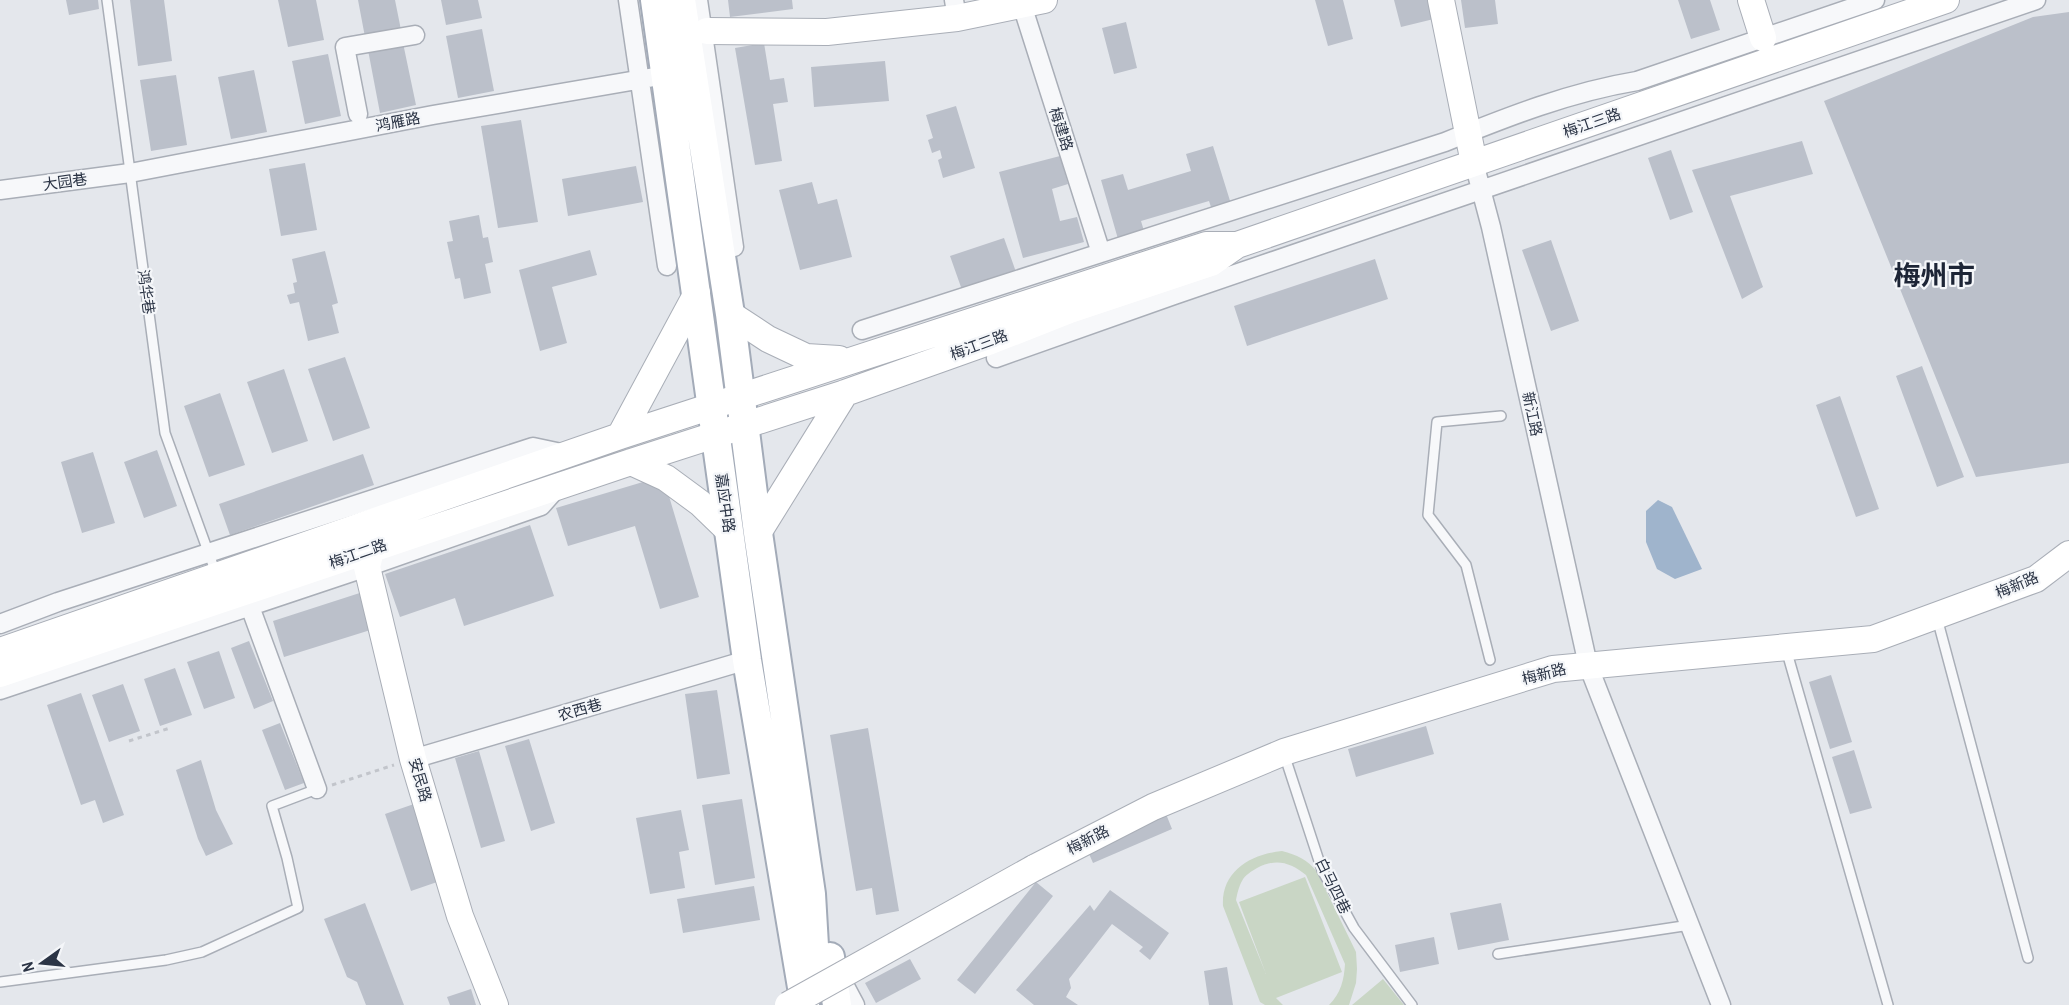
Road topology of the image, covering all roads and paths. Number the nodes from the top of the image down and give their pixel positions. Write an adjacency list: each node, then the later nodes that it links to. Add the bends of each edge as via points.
1 (107, 0): 19 (lane, 鸿华巷)
2 (628, 0): 16 (street)
3 (656, 0): 16 (main road, 嘉应中路)
4 (681, 0): 26 (main road, 嘉应中路)
5 (698, 0): 24 (street)
6 (1441, 0): 18 (main road)
7 (1751, 0): 15 (main road)
8 (1875, 0): 15 (street)
9 (1946, 0): 18 (main road, 梅江三路)
10 (2037, 0): 28 (street)
11 (1033, 2): 12 (main road); 22 (street, 梅建路)
12 (955, 9): 13 (main road, via 827,32)
13 (707, 31)
14 (415, 35): 17 (street, via 345,47)
15 (1763, 38): 22 (street, via 1637,81 1601,87 1513,114 1445,142)
16 (653, 77): 19 (street, 鸿雁路); 23 (street); 25 (main road, 嘉应中路)
17 (358, 114)
18 (1474, 163): 21 (main road, 梅江三路); 50 (street, 新江路)
19 (130, 173): 20 (street, 大园巷); 42 (lane, 鸿华巷, via 165,433)
20 (0, 190)
21 (1238, 245): 29 (main road, 梅江三路, via 1206,245); 30 (main road, 梅江三路, via 1211,262)
22 (1101, 253): 27 (street)
23 (667, 266)
24 (737, 267)
25 (697, 293): 32 (main road, 嘉应中路); 36 (main road)
26 (730, 314): 29 (main road, via 768,339 806,357); 31 (main road, 嘉应中路)
27 (862, 330)
28 (996, 358)
29 (851, 360): 31 (main road, 梅江三路)
30 (845, 393): 34 (main road, 梅江三路); 39 (main road)
31 (740, 397): 32 (main road, 梅江三路); 34 (main road, 嘉应中路)
32 (712, 406): 35 (main road, 嘉应中路); 36 (main road, 梅江二路)
33 (1501, 416): 49 (lane, via 1437,422 1428,515 1466,565)
34 (744, 426): 35 (main road, 梅江三路); 39 (main road, 嘉应中路)
35 (716, 435): 37 (main road, 梅江二路); 38 (main road, 嘉应中路)
36 (620, 436): 42 (main road, 梅江二路)
37 (631, 462): 38 (main road, via 666,478); 41 (main road, 梅江二路)
38 (729, 531): 48 (main road, 嘉应中路)
39 (758, 533): 58 (main road, 嘉应中路)
40 (2069, 554): 44 (main road, 梅新路, via 2036,579)
41 (369, 559): 51 (main road, 梅江二路); 52 (street); 56 (main road, 安民路)
42 (213, 564): 45 (street, via 58,602); 47 (main road, 梅江二路)
43 (252, 612): 57 (street)
44 (1937, 616): 46 (main road, 梅新路, via 1873,639); 63 (lane)
45 (0, 624)
46 (1785, 647): 50 (main road, 梅新路); 73 (lane)
47 (0, 651)
48 (747, 660): 56 (street, 农西巷); 59 (main road, 嘉应中路)
49 (1490, 660)
50 (1588, 665): 55 (main road, 梅新路, via 1553,669); 60 (street, 新江路)
51 (0, 674)
52 (0, 690)
53 (170, 728): 54 (path)
54 (129, 741)
55 (1284, 752): 66 (main road, 梅新路, bridge, via 1153,807 1034,868); 71 (lane, 白马四巷, via 1322,870 1354,928)
56 (413, 759): 57 (path); 65 (main road, 安民路, via 460,916)
57 (317, 789): 64 (lane, via 272,806 298,908 202,952)
58 (811, 894): 62 (main road); 68 (main road, 嘉应中路)
59 (790, 919): 66 (main road, via 786,980); 67 (main road, 嘉应中路)
60 (1690, 926): 61 (lane); 72 (street, 新江路)
61 (1498, 954)
62 (830, 957): 69 (main road); 70 (street)
63 (2028, 958)
64 (0, 982)
65 (495, 1005)
66 (789, 1005)
67 (805, 1005)
68 (820, 1005)
69 (837, 1005)
70 (855, 1005)
71 (1412, 1005)
72 (1721, 1005)
73 (1888, 1005)

